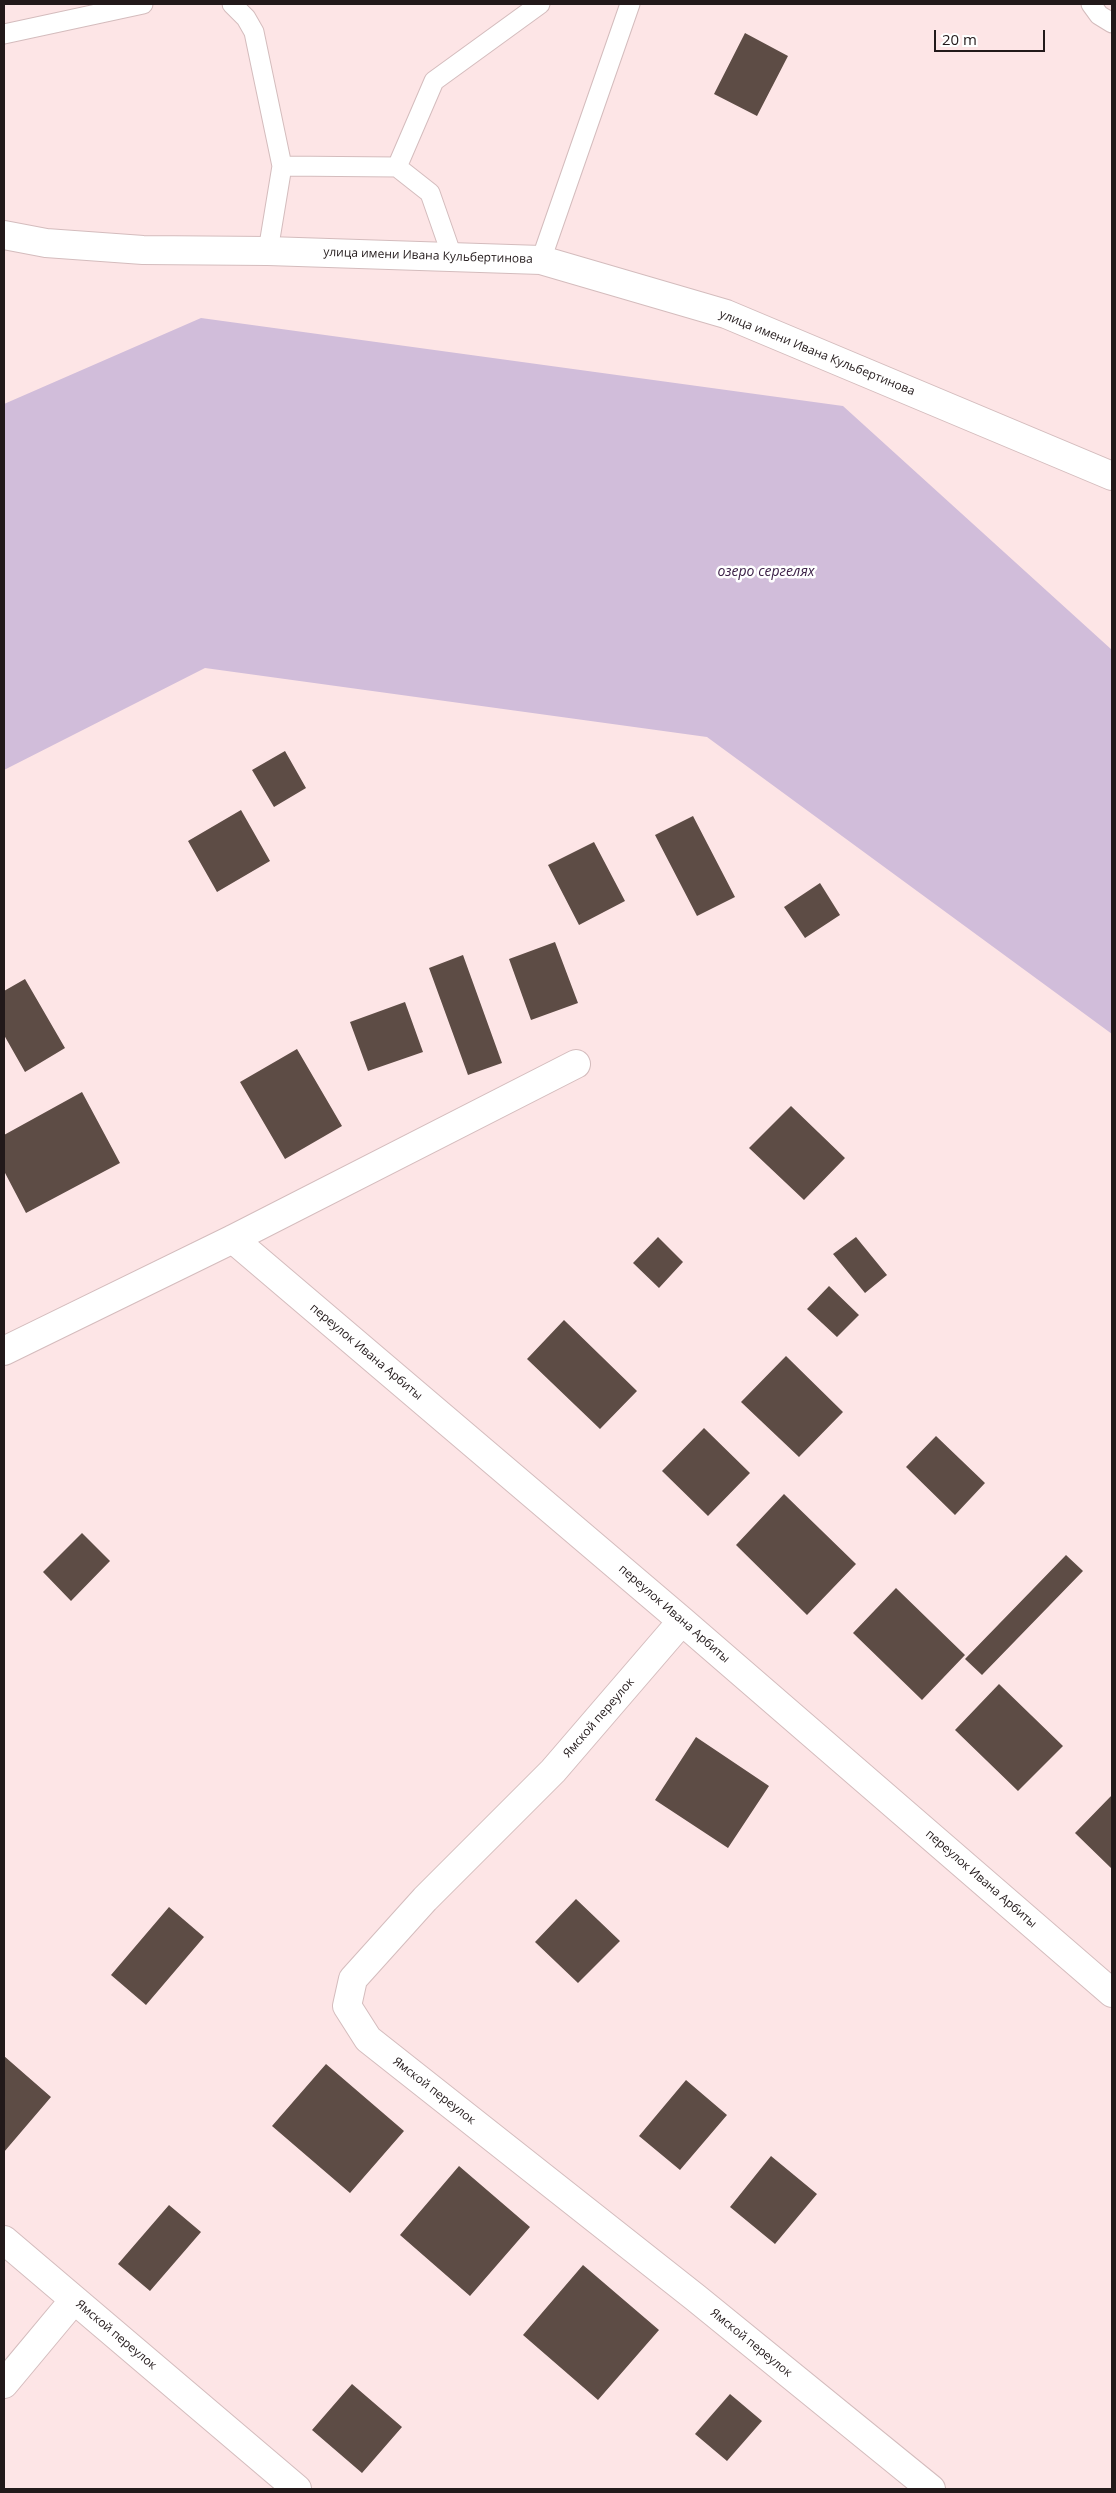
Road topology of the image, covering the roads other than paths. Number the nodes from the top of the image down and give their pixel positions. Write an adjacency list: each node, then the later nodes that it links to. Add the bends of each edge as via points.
1 (143, 4): 7 (lane)
2 (232, 4): 8 (lane, via 254,32)
3 (540, 4): 9 (lane, via 434,81)
4 (630, 4): 13 (lane)
5 (1091, 4): 6 (lane, via 1099,15)
6 (1112, 23)
7 (4, 34)
8 (282, 166): 9 (lane); 11 (lane)
9 (397, 167): 12 (lane, via 430,193)
10 (4, 235): 11 (street, улица имени Ивана Кульбертинова, via 46,244 143,250)
11 (268, 251): 12 (street, улица имени Ивана Кульбертинова)
12 (452, 256): 13 (street, улица имени Ивана Кульбертинова)
13 (541, 260): 14 (street, улица имени Ивана Кульбертинова, via 726,314)
14 (1112, 476)
15 (576, 1064): 16 (street)
16 (233, 1239): 17 (street); 18 (street, переулок Ивана Арбиты)
17 (4, 1351)
18 (682, 1621): 19 (street, переулок Ивана Арбиты); 24 (street, Ямской переулок, via 553,1771 425,1899 353,1978 347,2006 368,2039)
19 (1112, 1993)
20 (4, 2240): 21 (street, Ямской переулок)
21 (74, 2300): 22 (street); 23 (street, Ямской переулок)
22 (4, 2384)
23 (297, 2489)
24 (931, 2489)

